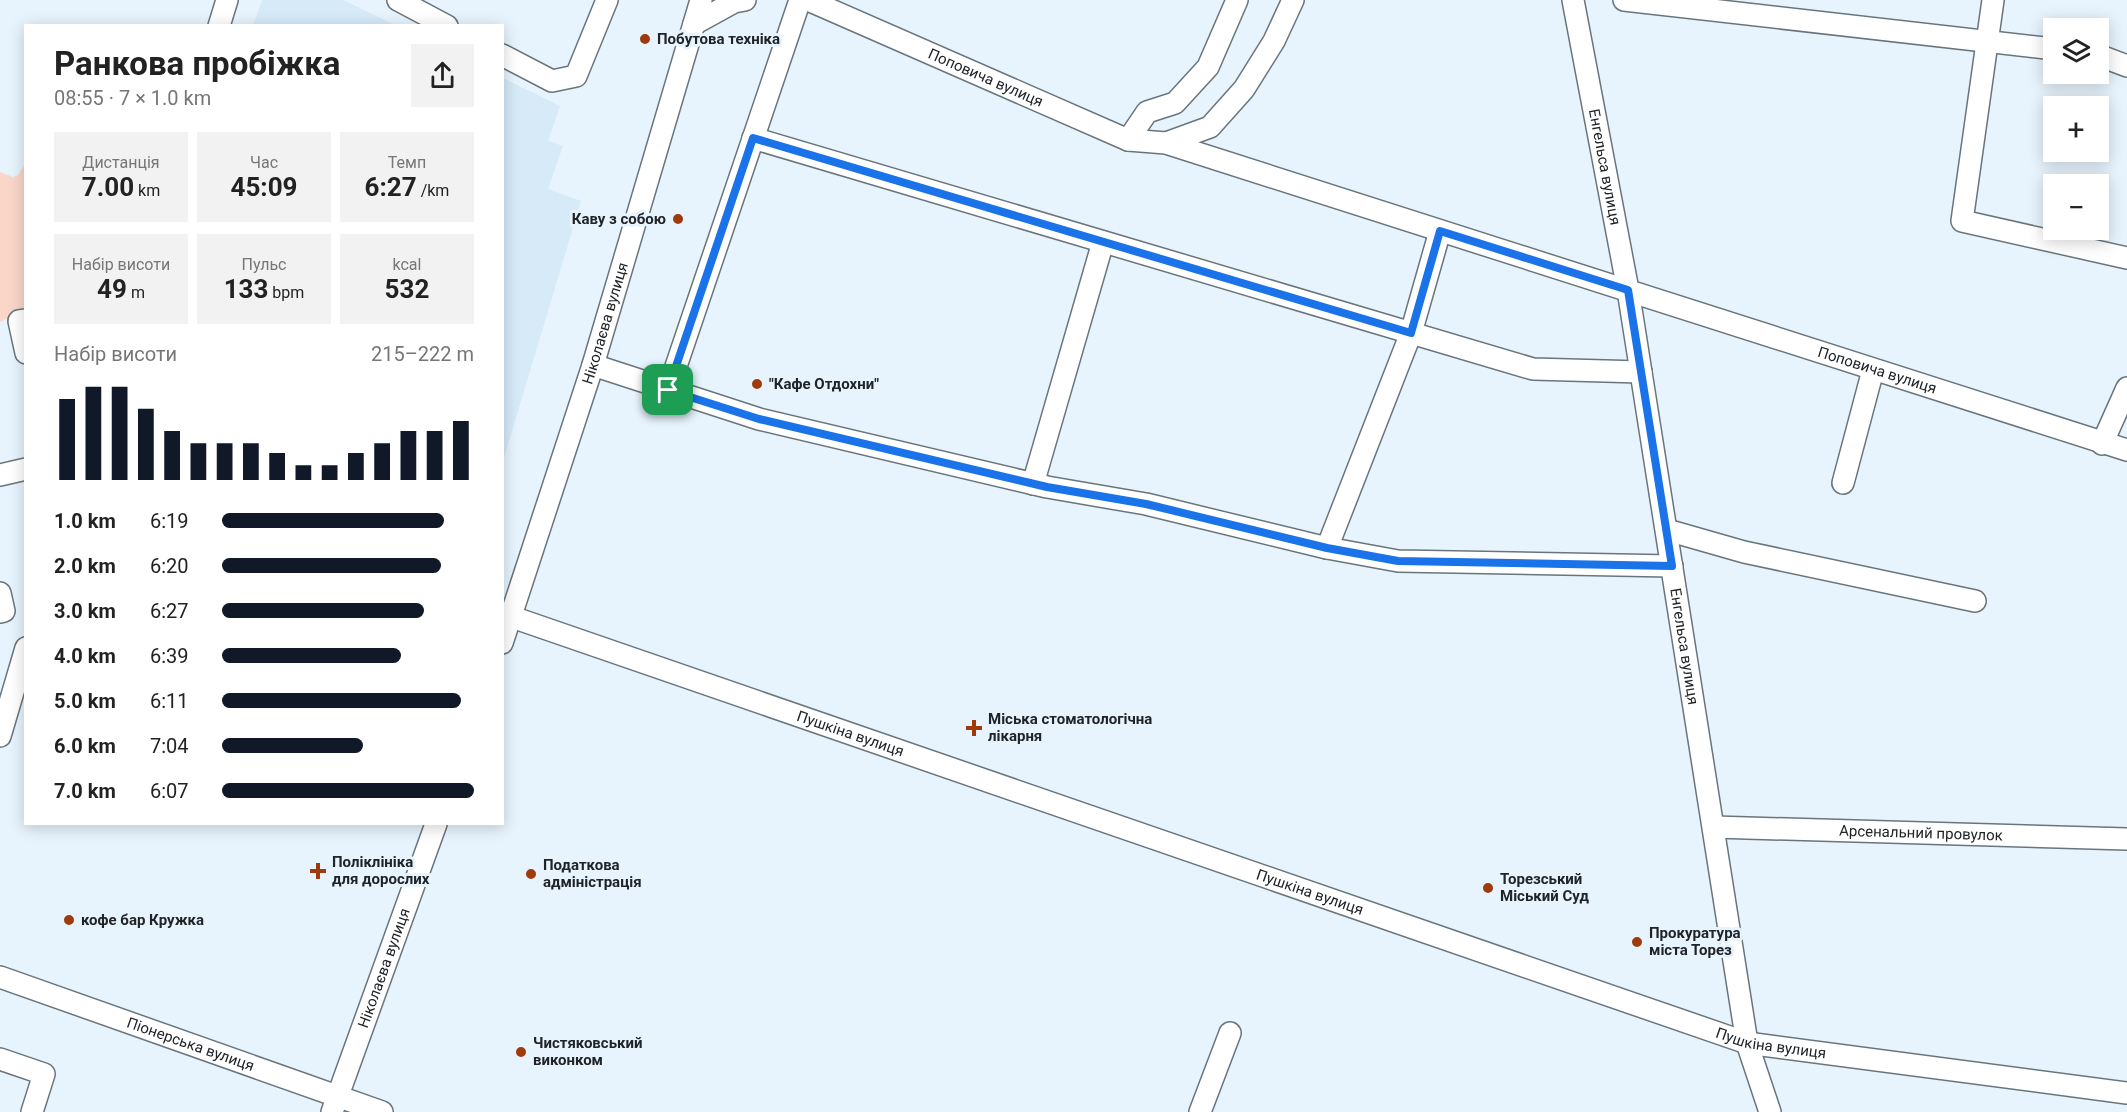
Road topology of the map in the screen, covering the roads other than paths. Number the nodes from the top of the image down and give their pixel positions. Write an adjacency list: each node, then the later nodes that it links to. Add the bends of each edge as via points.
1 (227, 0): 13 (street)
2 (398, 0): 14 (street)
3 (607, 0): 18 (street, via 576,76 552,81)
4 (701, 0): 15 (street, Ніколаєва вулиця)
5 (746, 0): 15 (street, via 734,2)
6 (800, 0): 21 (street)
7 (808, 0): 22 (street, Поповича вулиця)
8 (1237, 0): 22 (street, via 1208,67 1174,103 1147,112)
9 (1293, 0): 23 (street, via 1274,41 1244,89 1210,127)
10 (1573, 0): 27 (street, Енгельса вулиця)
11 (1624, 0): 16 (street)
12 (1993, 0): 16 (street)
13 (220, 24)
14 (443, 24)
15 (694, 24): 31 (street, Ніколаєва вулиця)
16 (1988, 40): 17 (street); 26 (street, via 1962,221)
17 (2043, 48)
18 (504, 56)
19 (2109, 59): 20 (street)
20 (2127, 66)
21 (753, 138): 25 (street); 35 (street)
22 (1128, 140): 23 (street, Поповича вулиця)
23 (1166, 143): 24 (street, Поповича вулиця)
24 (1440, 231): 27 (street, Поповича вулиця); 29 (street)
25 (1103, 242): 29 (street); 41 (street)
26 (2127, 258)
27 (1628, 290): 32 (street, Поповича вулиця); 33 (street, Енгельса вулиця)
28 (24, 320): 30 (street, via 19,321)
29 (1411, 333): 33 (street, via 1533,369); 43 (street)
30 (24, 344)
31 (593, 365): 35 (street); 48 (street, Ніколаєва вулиця)
32 (1873, 370): 36 (street, Поповича вулиця); 40 (street)
33 (1641, 372): 42 (street, Енгельса вулиця)
34 (2127, 388): 36 (street)
35 (668, 390): 41 (street, via 759,419)
36 (2102, 444): 37 (street, Поповича вулиця)
37 (2127, 450)
38 (24, 469): 39 (street)
39 (0, 475)
40 (1843, 483)
41 (1033, 484): 43 (street, via 1146,504)
42 (1666, 530): 44 (street, Енгельса вулиця); 46 (street, via 1744,552)
43 (1327, 548): 44 (street, via 1398,561)
44 (1672, 566): 54 (street, Енгельса вулиця)
45 (0, 593): 47 (street, via 4,611)
46 (1975, 601)
47 (0, 612)
48 (512, 617): 49 (street, Ніколаєва вулиця); 57 (street, Пушкіна вулиця)
49 (504, 638)
50 (24, 662): 51 (street)
51 (18, 703): 52 (street)
52 (0, 736)
53 (436, 825): 60 (street, Ніколаєва вулиця)
54 (1714, 827): 55 (street, Арсенальний провулок); 57 (street, Енгельса вулиця)
55 (2127, 839)
56 (0, 977): 60 (street, Піонерська вулиця)
57 (1747, 1043): 59 (street, Пушкіна вулиця); 65 (street, Енгельса вулиця)
58 (0, 1059): 61 (street, via 44,1074)
59 (2127, 1093)
60 (334, 1103): 62 (street, Піонерська вулиця)
61 (32, 1112)
62 (382, 1112)
63 (1200, 1112): 64 (street, via 1236,1035)
64 (1215, 1112)
65 (1770, 1112)

